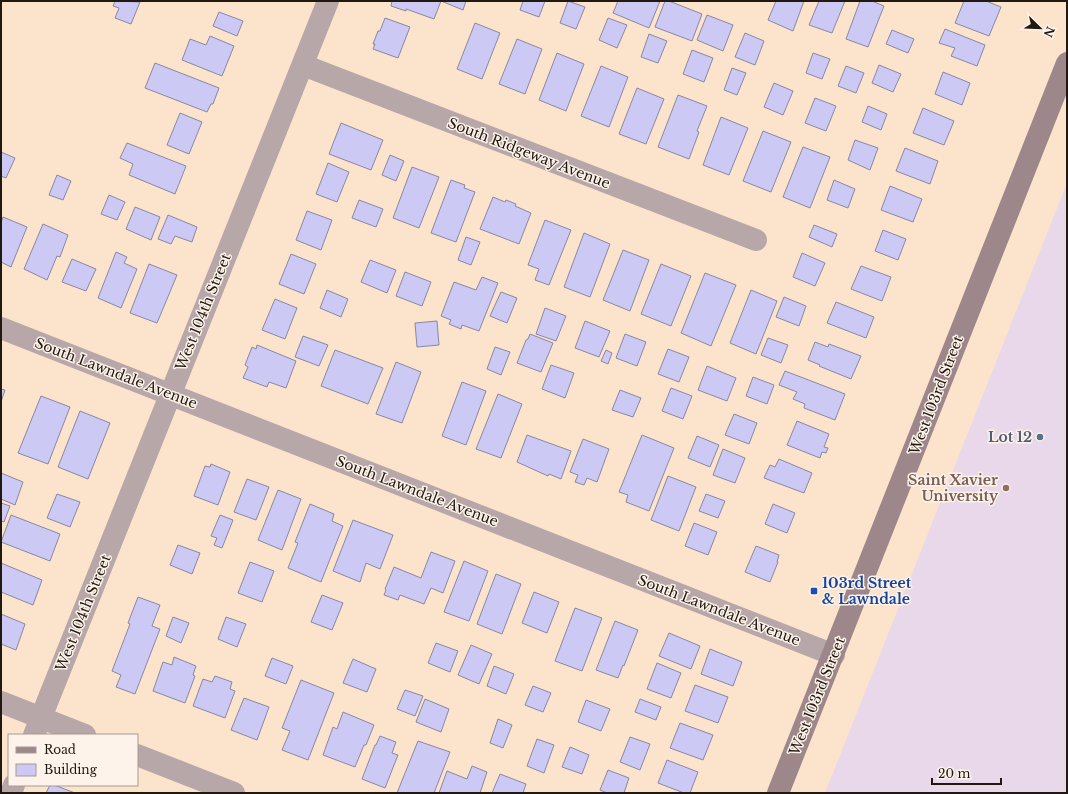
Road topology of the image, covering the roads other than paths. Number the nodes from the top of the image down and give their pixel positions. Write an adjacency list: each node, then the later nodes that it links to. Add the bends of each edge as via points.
1 (328, 1): 3 (street, West 104th Street)
2 (1067, 63): 7 (main road, West 103rd Street)
3 (303, 65): 4 (street, South Ridgeway Avenue); 6 (street, West 104th Street)
4 (756, 240)
5 (1, 328): 6 (street, South Lawndale Avenue)
6 (170, 394): 7 (street, South Lawndale Avenue); 9 (street, West 104th Street)
7 (834, 655): 13 (main road, West 103rd Street)
8 (1, 702): 9 (street)
9 (37, 726): 10 (street)
10 (80, 734)
11 (138, 755): 12 (street)
12 (234, 793)
13 (778, 793)

